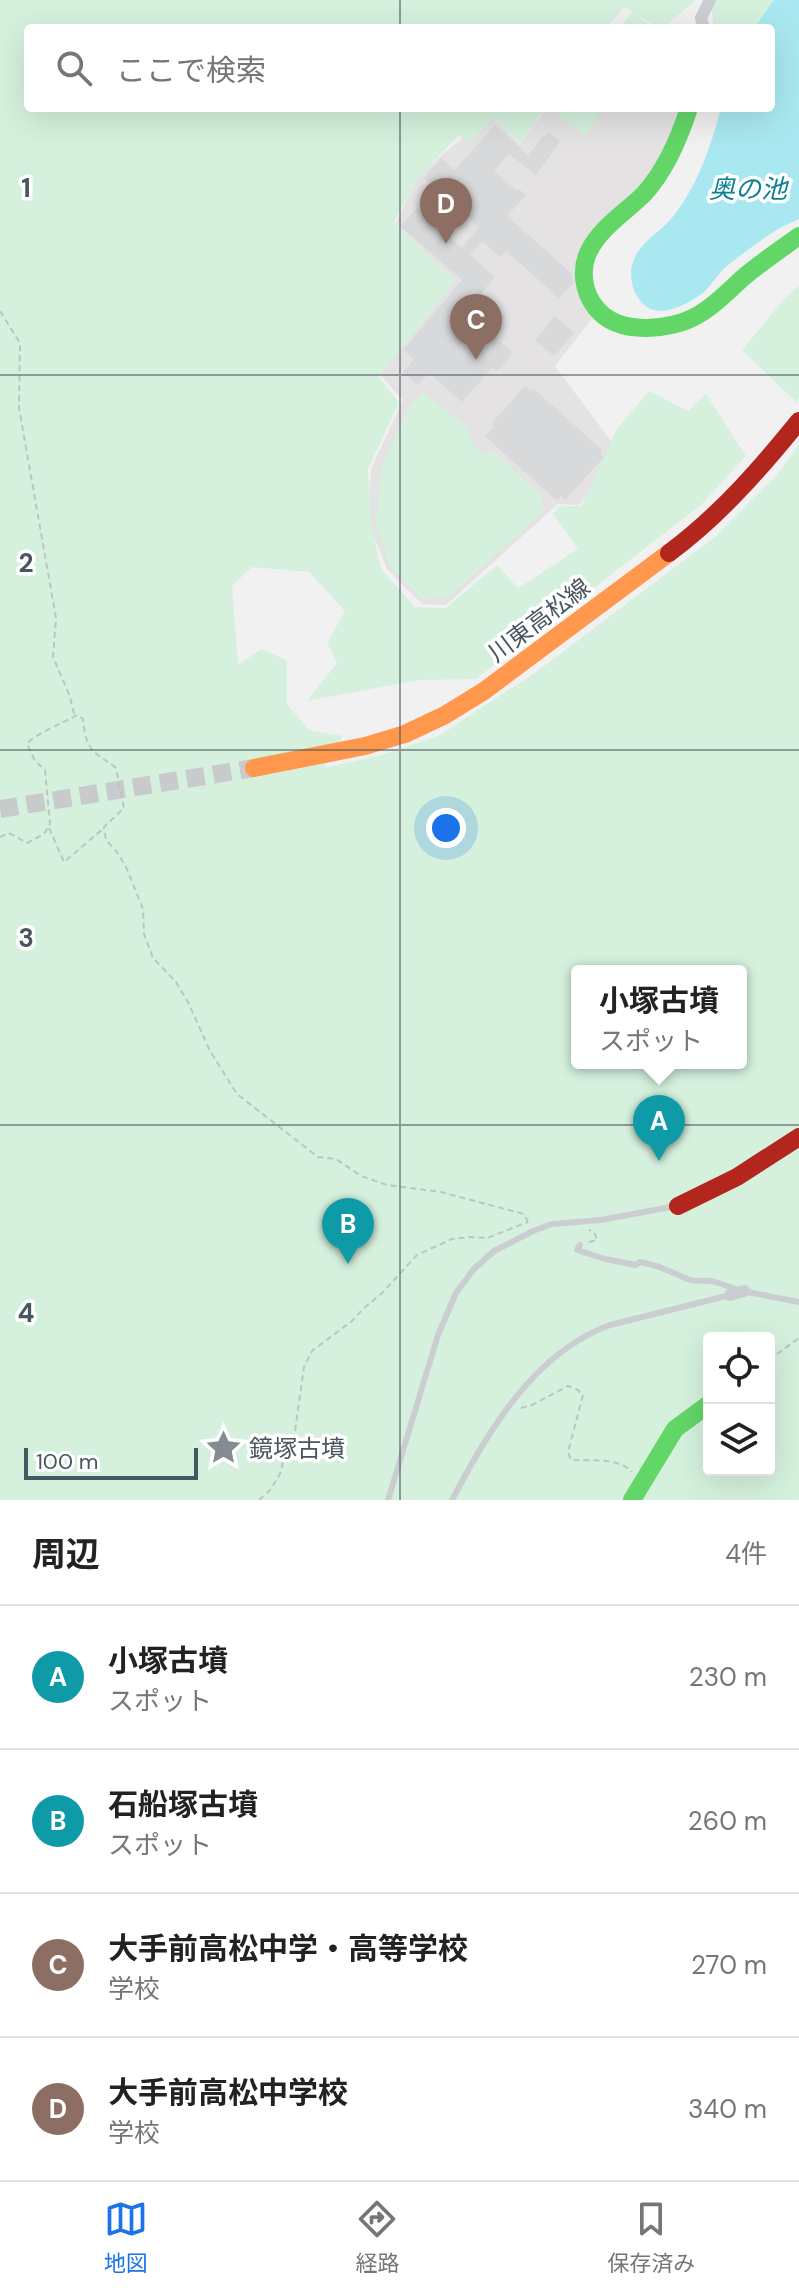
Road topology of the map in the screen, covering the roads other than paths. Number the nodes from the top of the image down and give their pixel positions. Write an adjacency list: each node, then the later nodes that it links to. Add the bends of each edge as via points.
1 (710, 0): 2 (street)
2 (703, 24)
3 (687, 112): 4 (street, via 652,184 602,232 585,262 587,294 598,312 623,326 677,324 698,315)
4 (799, 236)
5 (799, 421): 6 (street, 川東高松線, via 702,529 484,691 405,734)
6 (254, 768)
7 (799, 1137): 8 (street, via 737,1177)
8 (678, 1206): 15 (lane, via 552,1224 494,1251 474,1269 456,1293 438,1335)
9 (580, 1245): 10 (lane, via 577,1250 605,1259 655,1265)
10 (744, 1291): 11 (street); 12 (lane)
11 (730, 1295): 16 (lane, via 593,1331 575,1341 504,1412)
12 (799, 1302)
13 (703, 1408): 14 (street, via 675,1429)
14 (634, 1496)
15 (388, 1500)
16 (452, 1500)

